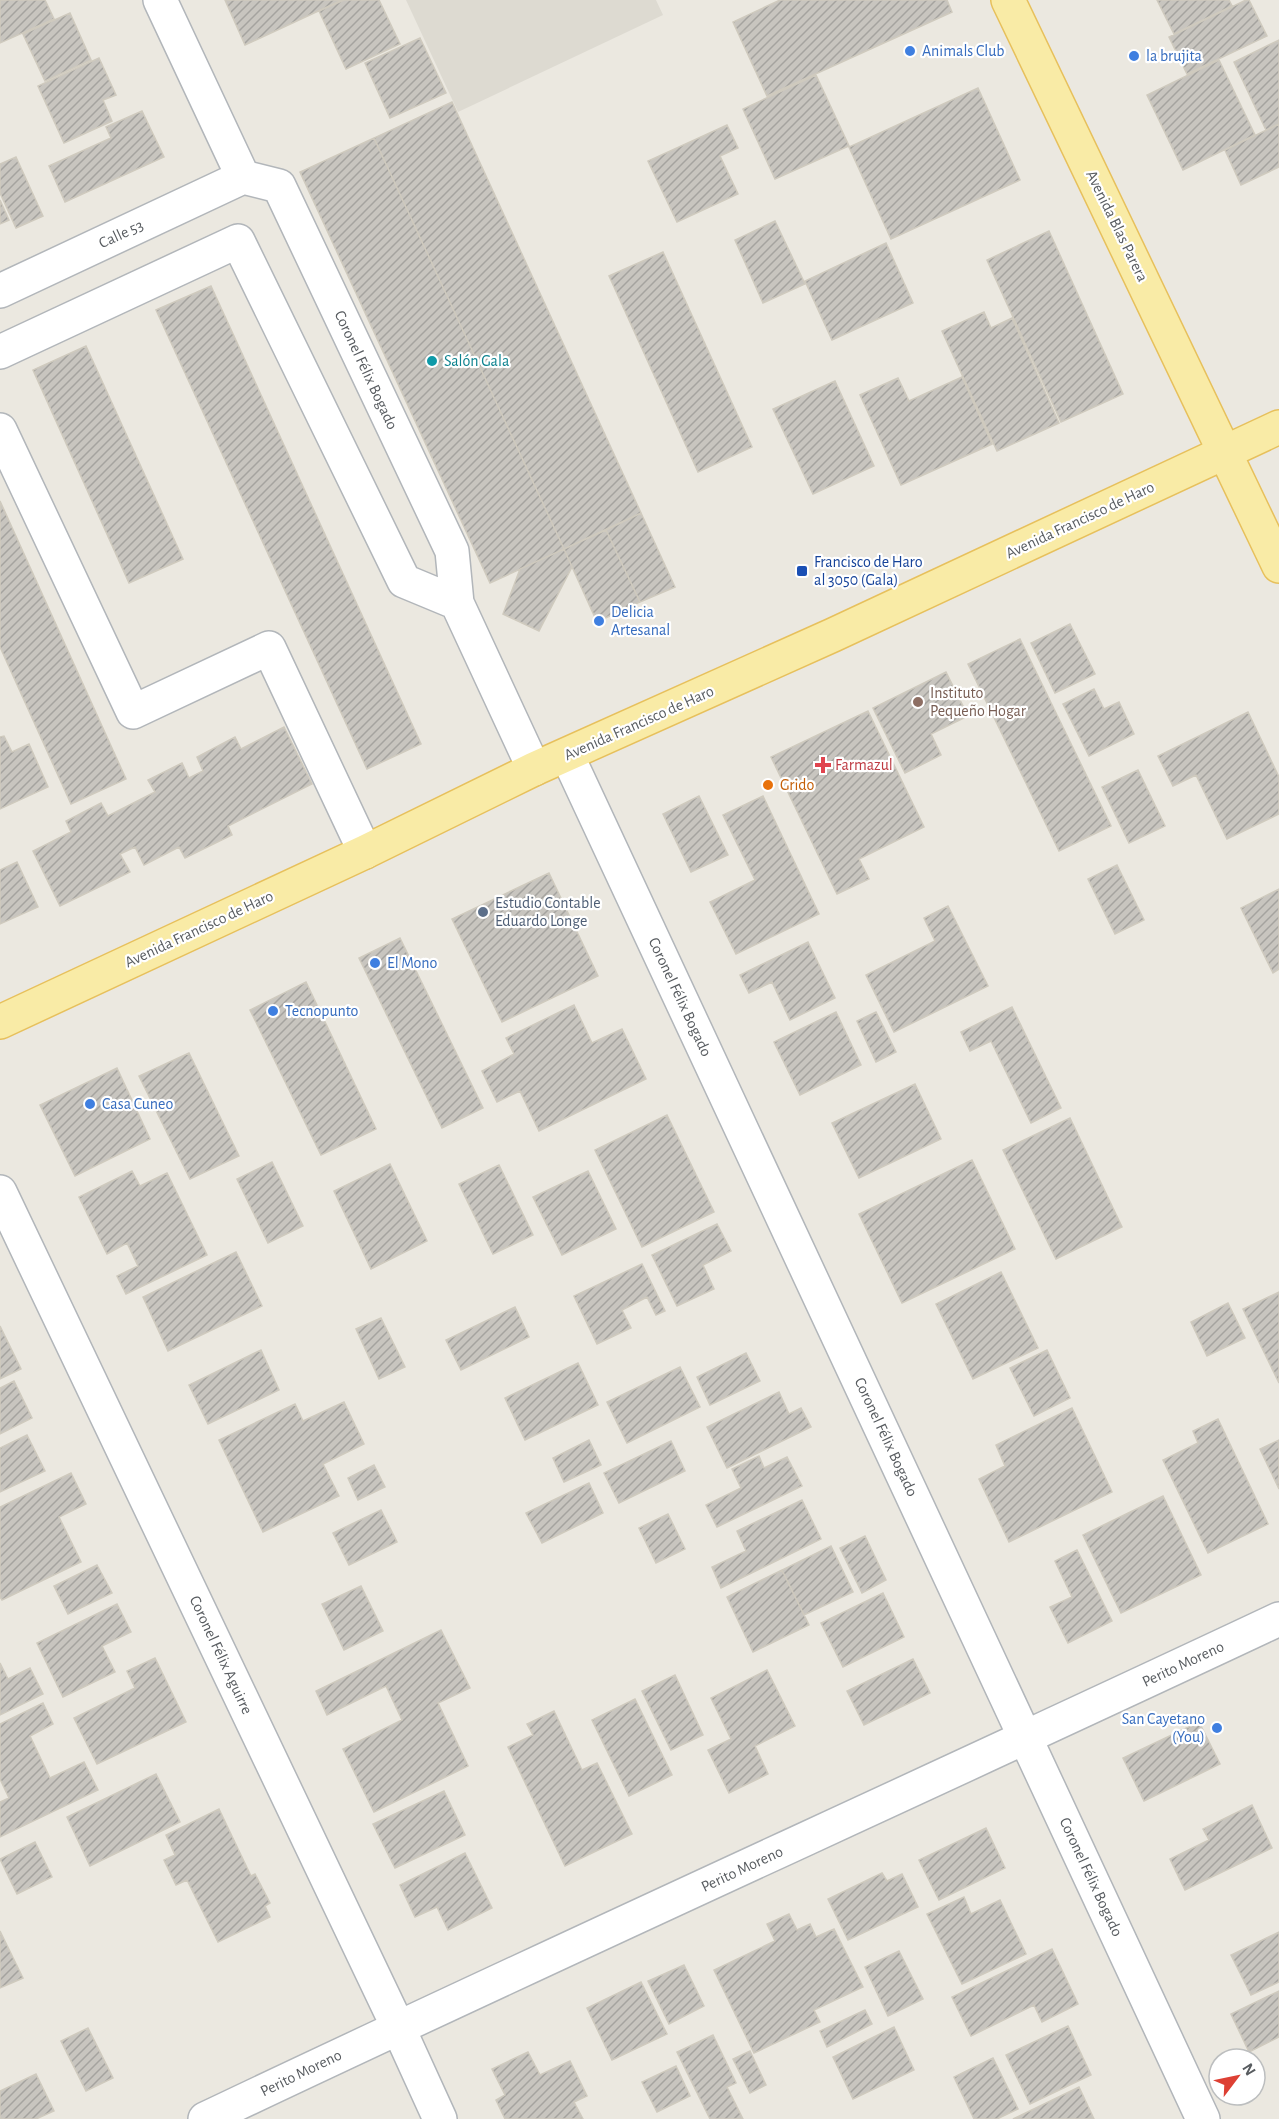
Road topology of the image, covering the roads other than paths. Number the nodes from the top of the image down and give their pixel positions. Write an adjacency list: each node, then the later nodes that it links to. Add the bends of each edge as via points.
1 (160, 0): 3 (street)
2 (1008, 0): 8 (main road, Avenida Blas Parera)
3 (243, 177): 4 (street, Calle 53); 10 (street, Coronel Félix Bogado, via 279,186 452,551)
4 (0, 291)
5 (0, 351): 10 (street, via 238,241 404,581)
6 (1279, 427): 8 (main road, Avenida Francisco de Haro)
7 (0, 430): 13 (street, via 132,712 269,648)
8 (1226, 452): 9 (main road, Avenida Blas Parera); 11 (main road, Avenida Francisco de Haro)
9 (1279, 566)
10 (457, 603): 12 (street, Coronel Félix Bogado)
11 (567, 755): 12 (main road, Avenida Francisco de Haro); 17 (street, Coronel Félix Bogado)
12 (534, 769): 13 (main road, Avenida Francisco de Haro)
13 (365, 852): 14 (main road, Avenida Francisco de Haro)
14 (0, 1022)
15 (0, 1192): 18 (street, Coronel Félix Aguirre)
16 (1279, 1619): 17 (street, Perito Moreno)
17 (1026, 1738): 18 (street, Perito Moreno); 21 (street, Coronel Félix Bogado)
18 (398, 2027): 19 (street, Perito Moreno); 20 (street, Coronel Félix Aguirre)
19 (205, 2119)
20 (440, 2119)
21 (1203, 2119)

